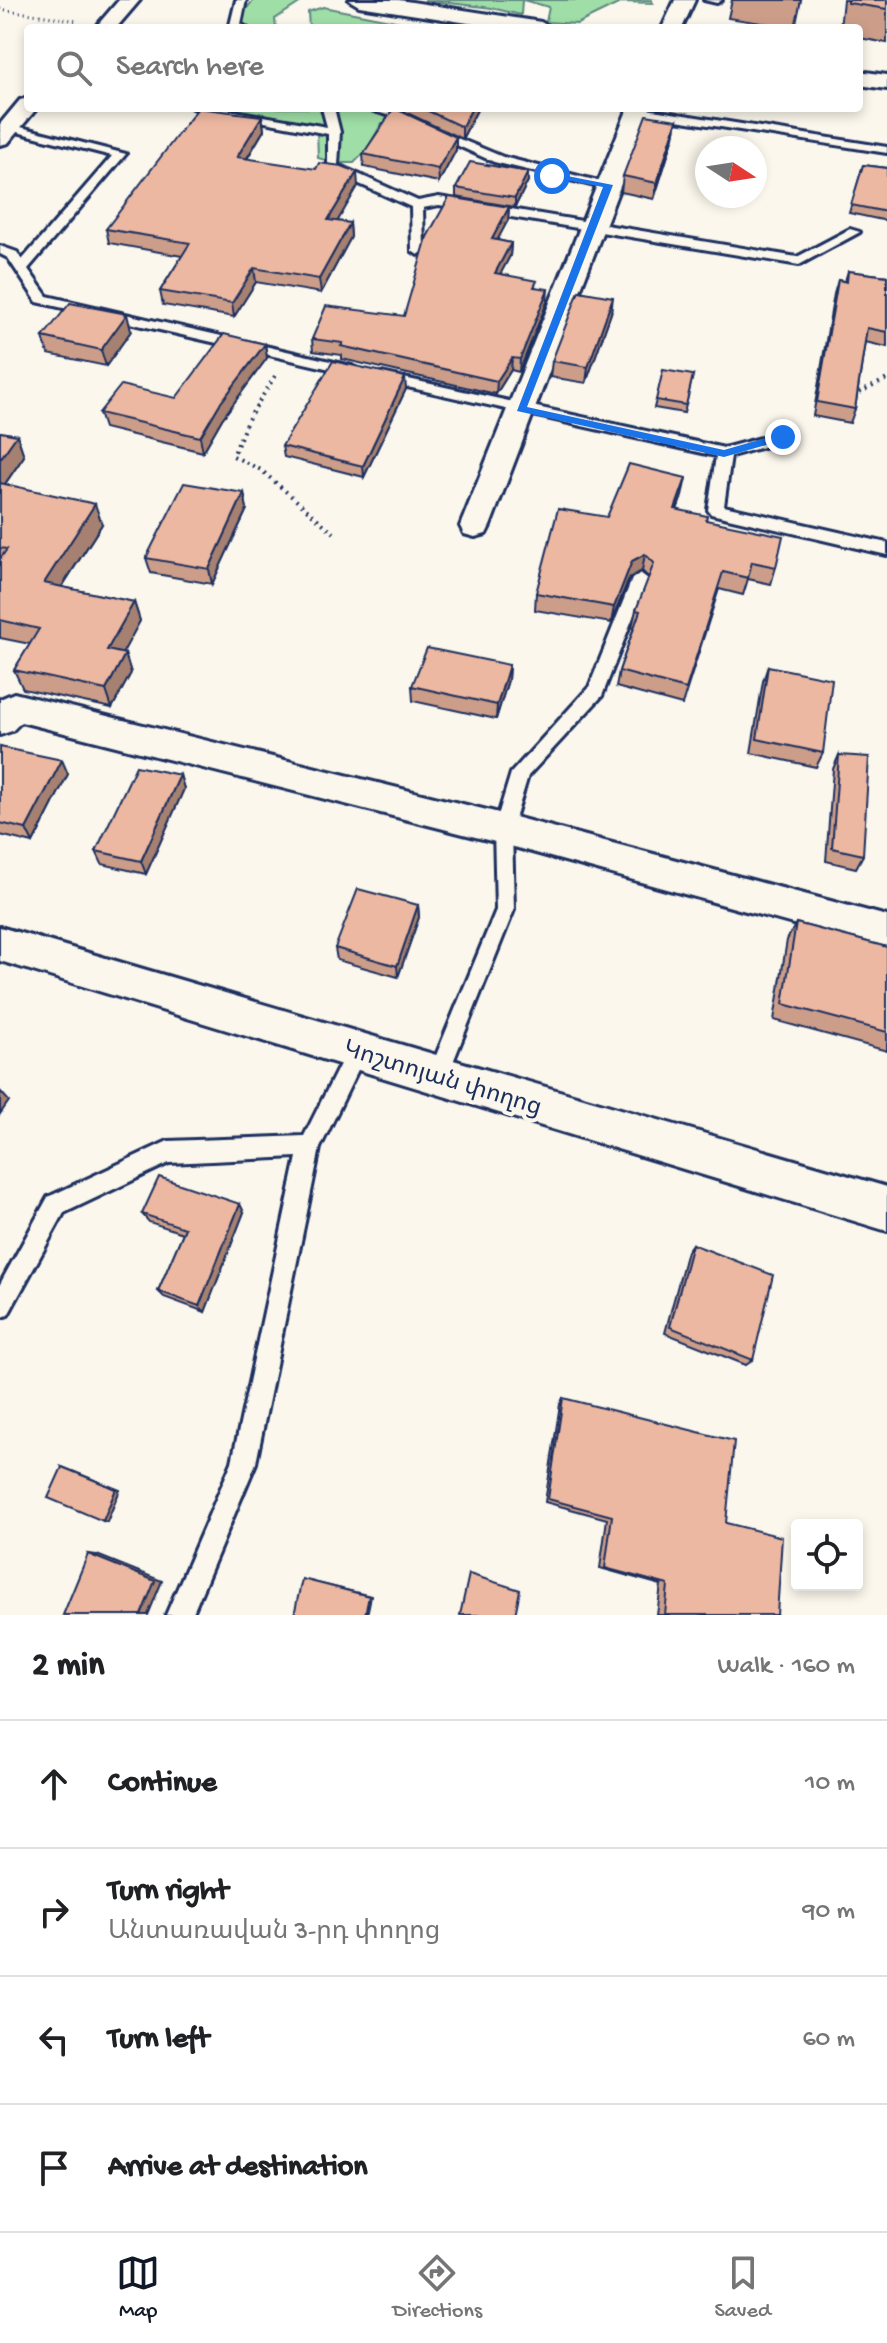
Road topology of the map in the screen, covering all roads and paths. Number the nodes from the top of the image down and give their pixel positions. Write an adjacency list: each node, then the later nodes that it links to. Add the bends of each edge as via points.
1 (130, 0): 9 (street)
2 (241, 0): 10 (lane)
3 (359, 0): 11 (street)
4 (685, 0): 12 (street)
5 (709, 0): 6 (lane)
6 (717, 0)
7 (0, 9): 8 (path)
8 (88, 24)
9 (109, 24)
10 (235, 24)
11 (515, 24)
12 (674, 24)
13 (863, 79): 14 (street)
14 (887, 82)
15 (24, 110): 22 (street)
16 (221, 112): 21 (lane)
17 (329, 112): 21 (lane)
18 (388, 112): 24 (lane, via 485,157)
19 (637, 112): 24 (street)
20 (650, 112): 23 (lane)
21 (334, 132): 25 (lane, via 332,167)
22 (4, 133): 30 (lane, via 120,154)
23 (887, 150)
24 (608, 185): 26 (street)
25 (417, 205): 26 (lane, via 439,201); 29 (lane)
26 (591, 229): 27 (lane, via 799,261); 34 (street)
27 (854, 232)
28 (0, 250): 30 (lane, via 13,255)
29 (418, 251)
30 (22, 268): 31 (lane, via 42,299)
31 (290, 356): 34 (lane); 38 (path, via 247,421 233,456 261,470)
32 (887, 379): 33 (path)
33 (844, 401)
34 (521, 409): 36 (lane); 37 (street)
35 (783, 437): 36 (lane)
36 (724, 453): 39 (lane, via 716,510)
37 (475, 526)
38 (334, 533)
39 (887, 549)
40 (640, 579): 42 (lane, via 596,691 520,773)
41 (0, 721): 42 (street, via 14,707)
42 (503, 829): 43 (street); 46 (lane, via 505,910)
43 (887, 933)
44 (0, 944): 45 (street, Կոշտոյան փողոց)
45 (357, 1051): 46 (street, Կոշտոյան փողոց); 47 (lane)
46 (438, 1075): 48 (street, Կոշտոյան փողոց)
47 (310, 1146): 49 (lane, via 168,1152 56,1205); 50 (lane, via 244,1463)
48 (887, 1209)
49 (0, 1307)
50 (179, 1615)

